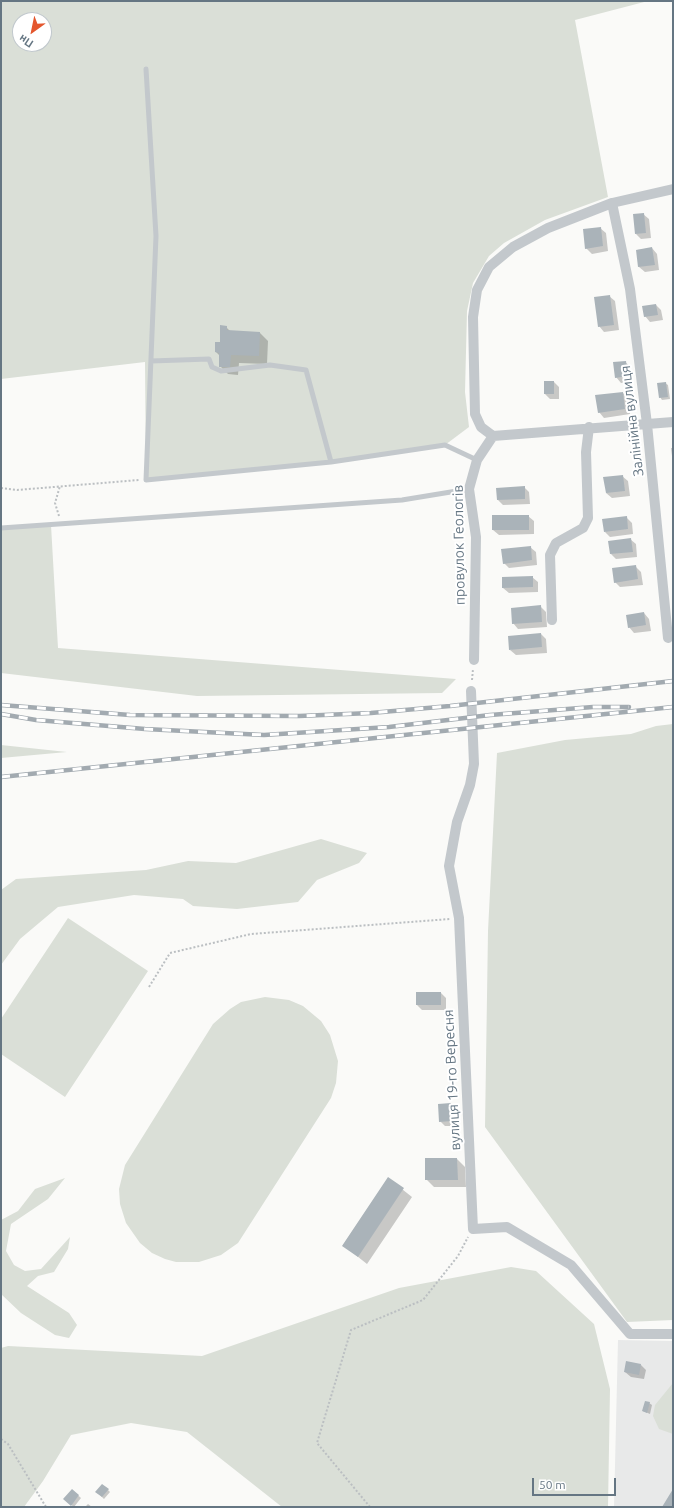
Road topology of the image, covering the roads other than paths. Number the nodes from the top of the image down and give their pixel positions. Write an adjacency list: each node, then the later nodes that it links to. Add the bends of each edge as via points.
1 (146, 69): 4 (lane, via 156,236)
2 (673, 189): 3 (street)
3 (612, 203): 6 (street, Залінійна вулиця, via 630,289); 8 (street, via 548,228 513,246 489,267 477,290 473,317 475,414 481,427)
4 (151, 361): 10 (lane, via 209,359 212,367 221,370 270,365 306,370); 10 (lane, via 146,480)
5 (673, 422): 6 (street)
6 (648, 424): 7 (street); 14 (street, Залінійна вулиця)
7 (589, 427): 8 (street); 13 (street, via 586,452 588,518 583,528 556,544 550,555)
8 (493, 436): 9 (street, провулок Геологів)
9 (477, 460): 10 (lane, via 445,445); 11 (street, провулок Геологів)
10 (331, 462)
11 (470, 489): 12 (lane, via 402,500); 15 (street, провулок Геологів, via 476,537)
12 (1, 528)
13 (552, 620)
14 (668, 638)
15 (474, 660)
16 (470, 692): 17 (street, вулиця 19-го Вересня, via 474,764 470,785 457,822 449,866 459,918 472,1229 508,1227 571,1265 630,1334)
17 (673, 1334)

